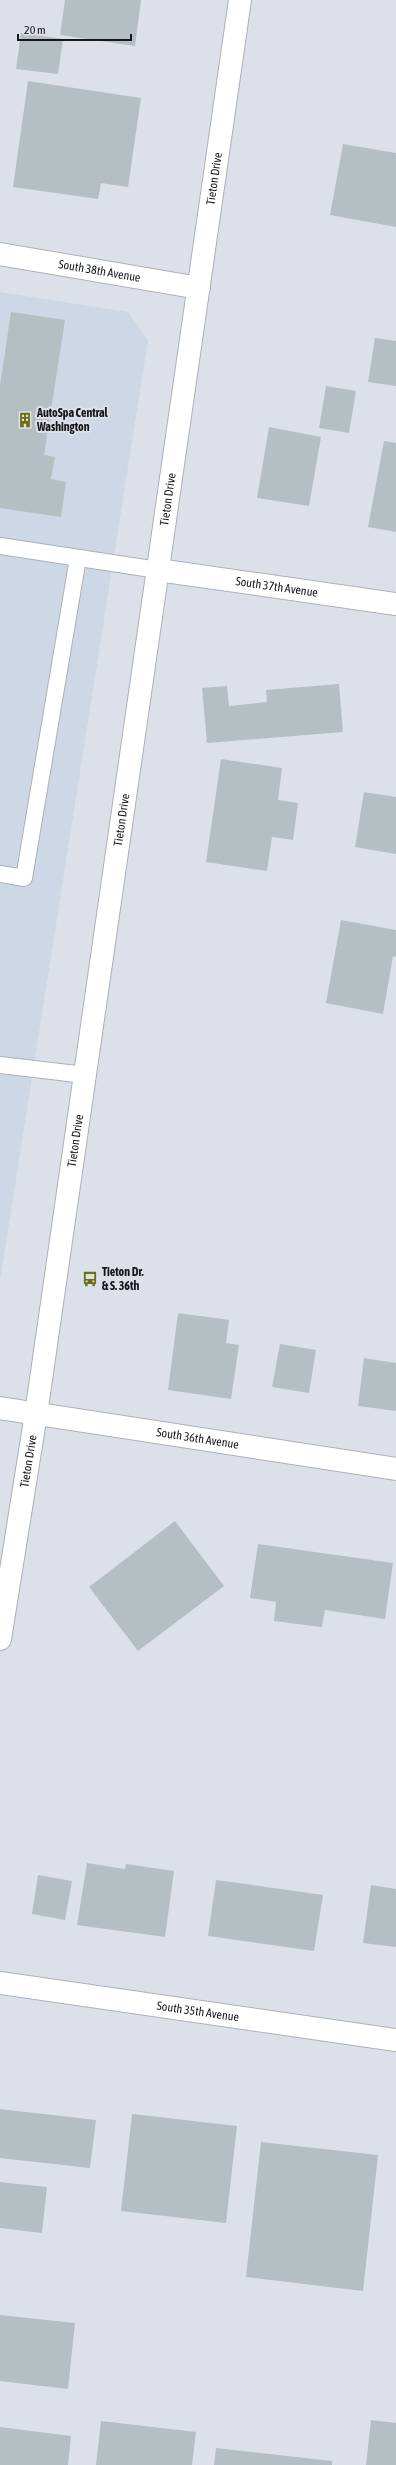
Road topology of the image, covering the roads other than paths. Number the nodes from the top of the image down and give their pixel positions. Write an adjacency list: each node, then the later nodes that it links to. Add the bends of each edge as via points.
1 (240, 0): 3 (main road, Tieton Drive)
2 (0, 254): 3 (main road, South 38th Avenue)
3 (199, 288): 6 (main road, Tieton Drive)
4 (0, 546): 5 (lane)
5 (78, 558): 6 (lane); 8 (lane, via 24,878)
6 (158, 570): 7 (main road, South 37th Avenue); 10 (main road, Tieton Drive)
7 (396, 604)
8 (0, 874)
9 (0, 1065): 10 (lane)
10 (85, 1075): 12 (main road, Tieton Drive)
11 (0, 1408): 12 (main road, South 36th Avenue)
12 (36, 1414): 13 (main road, South 36th Avenue); 14 (main road, Tieton Drive)
13 (396, 1469)
14 (0, 1639)
15 (0, 1983): 16 (main road, South 35th Avenue)
16 (396, 2040)

